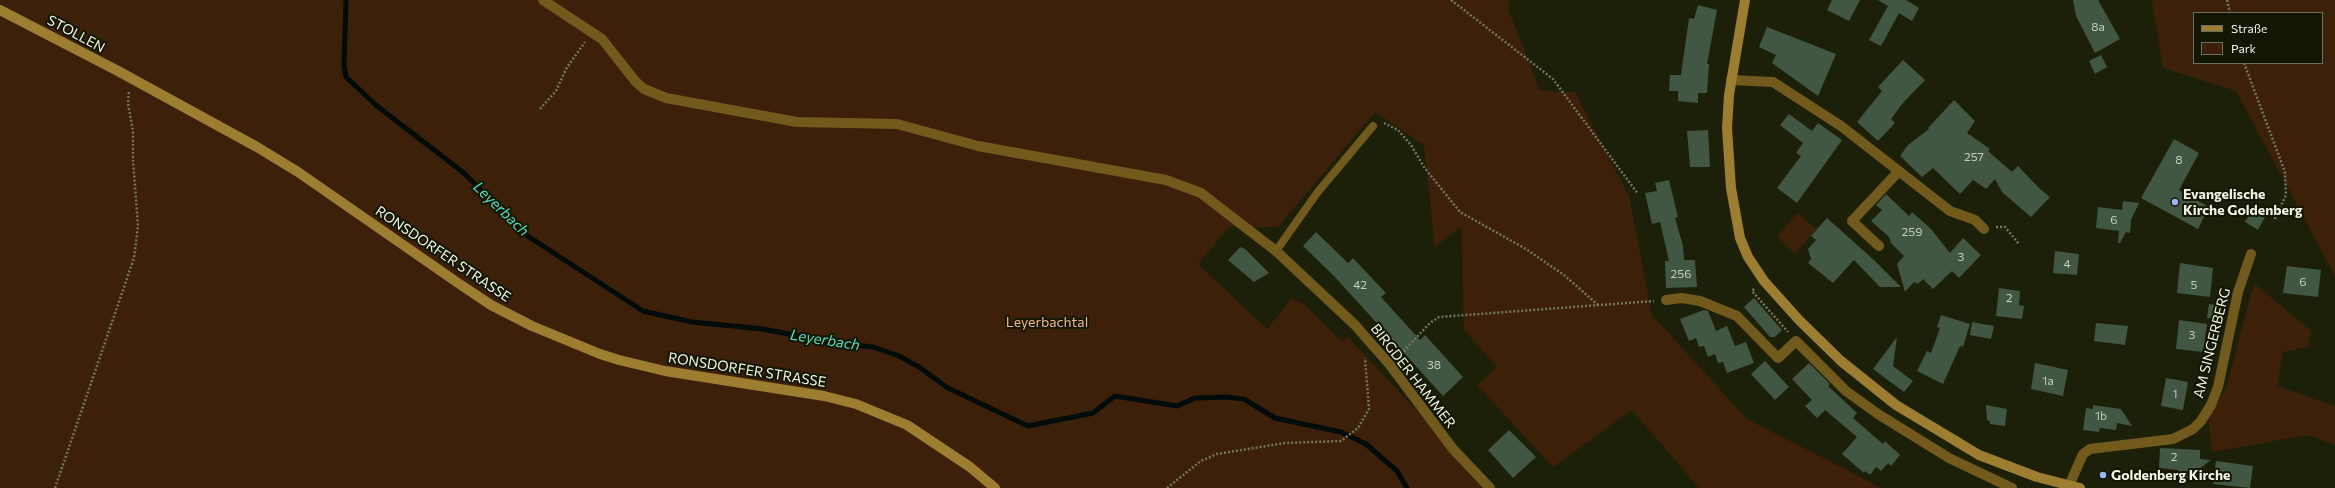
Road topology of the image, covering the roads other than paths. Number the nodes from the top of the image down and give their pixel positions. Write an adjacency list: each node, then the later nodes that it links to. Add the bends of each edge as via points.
1 (543, 0): 10 (street, BIRGDER HAMMER, via 611,49 644,89 666,98 797,122 897,124 978,146 1166,180 1201,193)
2 (1745, 0): 5 (main road)
3 (0, 10): 4 (main road, STOLLEN)
4 (118, 71): 14 (main road, RONSDORFER STRASSE, via 298,172 458,284 532,326 619,360 665,371 824,396 856,404 907,425 970,467)
5 (1731, 80): 7 (street, via 1773,82 1841,126); 13 (main road, via 1727,128 1736,225 1748,257 1764,281 1841,362 1896,405 1979,455)
6 (1373, 126): 10 (lane, via 1317,193)
7 (1898, 171): 8 (street, via 1950,210 1975,220); 9 (street, via 1852,221)
8 (1984, 230)
9 (1879, 246)
10 (1276, 251): 15 (street, BIRGDER HAMMER, via 1355,325 1390,365 1453,449)
11 (2251, 254): 13 (street, AM SINGERBERG, via 2238,292 2218,387 2201,421 2193,429 2173,439 2090,449 2083,454)
12 (1666, 300): 16 (street, via 1682,298 1700,301 1737,316 1778,358 1796,341 1846,391 1878,414 1949,458)
13 (2068, 487): 17 (main road)
14 (995, 488)
15 (1490, 488)
16 (2012, 488)
17 (2080, 488)

